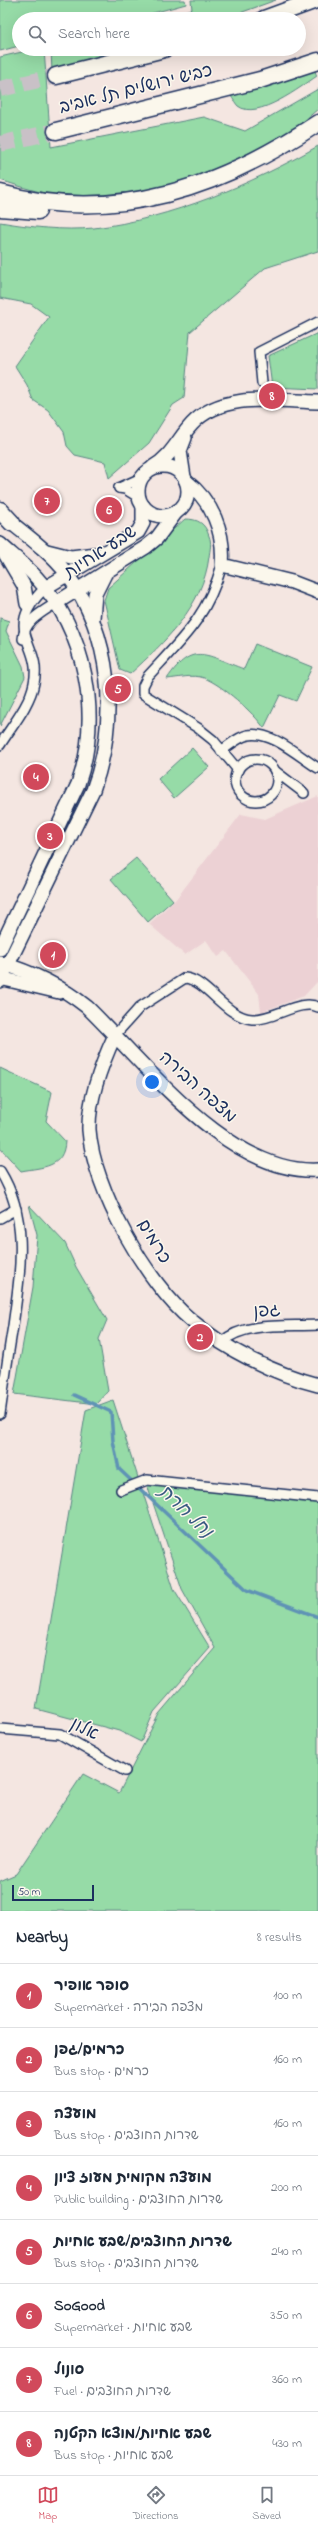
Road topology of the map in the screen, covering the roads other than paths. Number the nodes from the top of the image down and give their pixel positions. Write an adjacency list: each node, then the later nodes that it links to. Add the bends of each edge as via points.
1 (316, 0): 2 (highway)
2 (283, 12)
3 (136, 56): 5 (highway, כביש ירושלים תל אביב)
4 (318, 61): 7 (highway, כביש ירושלים תל אביב, via 260,80)
5 (56, 76)
6 (318, 123): 9 (highway, via 282,146 223,176 190,188)
7 (56, 131)
8 (0, 193): 9 (highway, via 55,204 88,205)
9 (146, 199): 10 (highway, via 90,210 45,212)
10 (0, 208)
11 (318, 322): 12 (street, via 259,352)
12 (262, 383)
13 (318, 402): 14 (main road, via 238,402 207,411)
14 (188, 429): 15 (main road, via 168,456); 17 (main road, via 180,451)
15 (153, 467): 16 (main road); 17 (main road, via 167,466 179,471)
16 (141, 478): 18 (main road, via 138,487); 18 (street, via 119,488 125,489)
17 (185, 479): 19 (main road, via 187,497); 22 (main road, via 203,496)
18 (140, 502): 19 (main road, via 159,516); 25 (main road, שבע אחיות, via 144,518 141,528)
19 (180, 508): 22 (main road, via 196,501 203,504); 27 (main road, שבע אחיות, via 157,538)
20 (0, 510): 21 (highway)
21 (6, 518): 24 (main road)
22 (215, 518): 26 (main road, via 222,543)
23 (0, 545): 29 (main road, via 24,565); 33 (main road, via 24,586)
24 (43, 549): 25 (main road, via 71,556); 28 (main road)
25 (108, 551): 28 (main road, שבע אחיות)
26 (222, 565): 31 (main road, via 292,582); 37 (street, via 204,612 148,676 143,690 143,694 151,701 198,728)
27 (105, 573): 30 (main road, שבע אחיות); 34 (main road, via 94,594)
28 (67, 574): 29 (main road, שבע אחיות); 30 (main road)
29 (45, 588): 32 (main road); 33 (street)
30 (77, 590): 32 (main road, שבע אחיות); 34 (main road)
31 (318, 592)
32 (56, 603): 35 (street, via 27,626); 42 (main road, via 74,638 82,663 89,708 88,746 78,784)
33 (27, 604): 35 (street, via 20,619)
34 (93, 621): 43 (main road, via 104,656 107,677 106,726 100,769 82,814)
35 (22, 641): 36 (street, via 33,665 34,683 31,694)
36 (0, 745)
37 (221, 751): 38 (street, via 250,734 284,744); 39 (street)
38 (318, 768)
39 (238, 770): 40 (street, via 248,760 258,759 271,765); 40 (street, via 235,776 238,790 248,799 256,800 269,796 273,790)
40 (275, 771): 41 (street)
41 (304, 793)
42 (0, 949)
43 (4, 964): 44 (main road); 45 (main road, מצפה הבירה, via 44,980)
44 (0, 979): 45 (main road, מצפה הבירה)
45 (72, 995): 47 (main road, מצפה הבירה, via 88,1007)
46 (318, 1007): 47 (street, via 300,1006 266,1018 252,1019 238,1015 195,981 185,978 140,1007)
47 (115, 1035): 48 (main road, מצפה הבירה, via 190,1111 216,1133 270,1164 301,1171); 53 (main road, כרמים, via 94,1093 89,1130 100,1178 132,1244 152,1277 191,1321)
48 (318, 1170)
49 (0, 1171): 50 (street, via 12,1194)
50 (16, 1209): 51 (street); 55 (street, via 21,1243 19,1283)
51 (0, 1218)
52 (318, 1324): 53 (street, גפן, via 250,1329 235,1332)
53 (222, 1342): 54 (main road, כרמים, via 276,1370)
54 (318, 1385)
55 (0, 1414)
56 (121, 1490): 57 (street, via 147,1480)
57 (318, 1498)
58 (0, 1729): 59 (street, אלון, via 60,1734)
59 (124, 1771)

